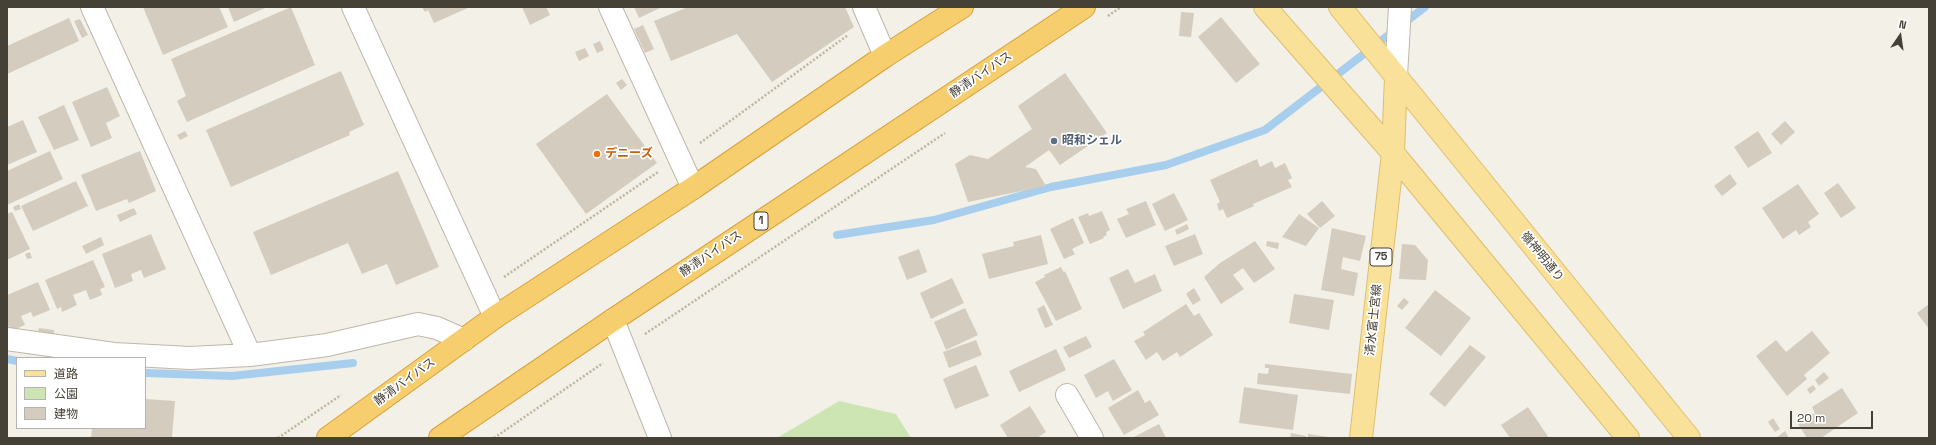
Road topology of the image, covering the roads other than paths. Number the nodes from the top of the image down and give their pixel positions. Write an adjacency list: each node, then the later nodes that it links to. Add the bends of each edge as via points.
1 (92, 7): 18 (street)
2 (353, 7): 14 (street)
3 (610, 7): 13 (street)
4 (962, 7): 10 (highway, 静清バイパス)
5 (1084, 7): 15 (highway, 静清バイパス / 1)
6 (1265, 7): 12 (main road)
7 (1340, 7): 11 (main road)
8 (1400, 7): 11 (street)
9 (867, 13): 10 (street)
10 (885, 56): 13 (highway, 静清バイパス)
11 (1396, 76): 12 (main road, 清水富士宮線 / 75); 26 (main road, 嶺神明通り)
12 (1393, 153): 24 (main road, 清水富士宮線 / 75); 25 (main road)
13 (692, 188): 14 (highway, 静清バイパス)
14 (495, 317): 17 (highway, 静清バイパス)
15 (613, 320): 21 (highway, 静清バイパス / 1); 22 (street)
16 (7, 339): 18 (street, via 122,354 190,358)
17 (464, 340): 18 (street, via 437,328 418,324 327,345); 20 (highway, 静清バイパス)
18 (250, 355)
19 (1067, 395): 23 (street)
20 (328, 438)
21 (440, 438)
22 (660, 438)
23 (1092, 438)
24 (1361, 438)
25 (1628, 438)
26 (1689, 438)

